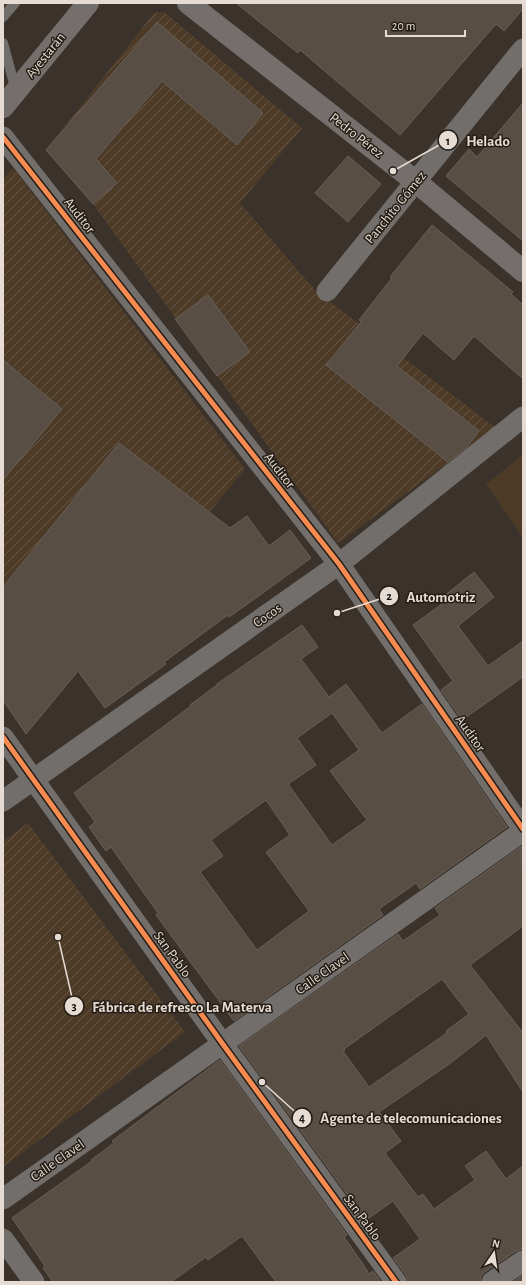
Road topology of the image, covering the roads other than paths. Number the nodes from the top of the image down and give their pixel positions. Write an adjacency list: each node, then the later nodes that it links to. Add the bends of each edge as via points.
1 (15, 3): 4 (lane)
2 (88, 3): 7 (street, Ayestarán)
3 (188, 3): 9 (street, Pedro Pérez)
4 (3, 17)
5 (3, 43): 7 (lane)
6 (523, 49): 9 (street, Panchito Gómez)
7 (9, 99)
8 (3, 137): 13 (street, Auditor)
9 (416, 182): 10 (street, Pedro Pérez); 11 (street, Panchito Gómez)
10 (523, 271)
11 (328, 291)
12 (523, 417): 13 (street, Cocos)
13 (339, 564): 15 (street, Cocos); 17 (street, Auditor)
14 (3, 737): 15 (street, San Pablo)
15 (33, 779): 16 (street, Cocos); 18 (street, San Pablo)
16 (3, 802)
17 (523, 830): 18 (street, Calle Clavel)
18 (222, 1043): 19 (street, Calle Clavel); 23 (street, San Pablo)
19 (3, 1199)
20 (3, 1239): 22 (street)
21 (523, 1261): 24 (street)
22 (34, 1282)
23 (396, 1282)
24 (492, 1282)

